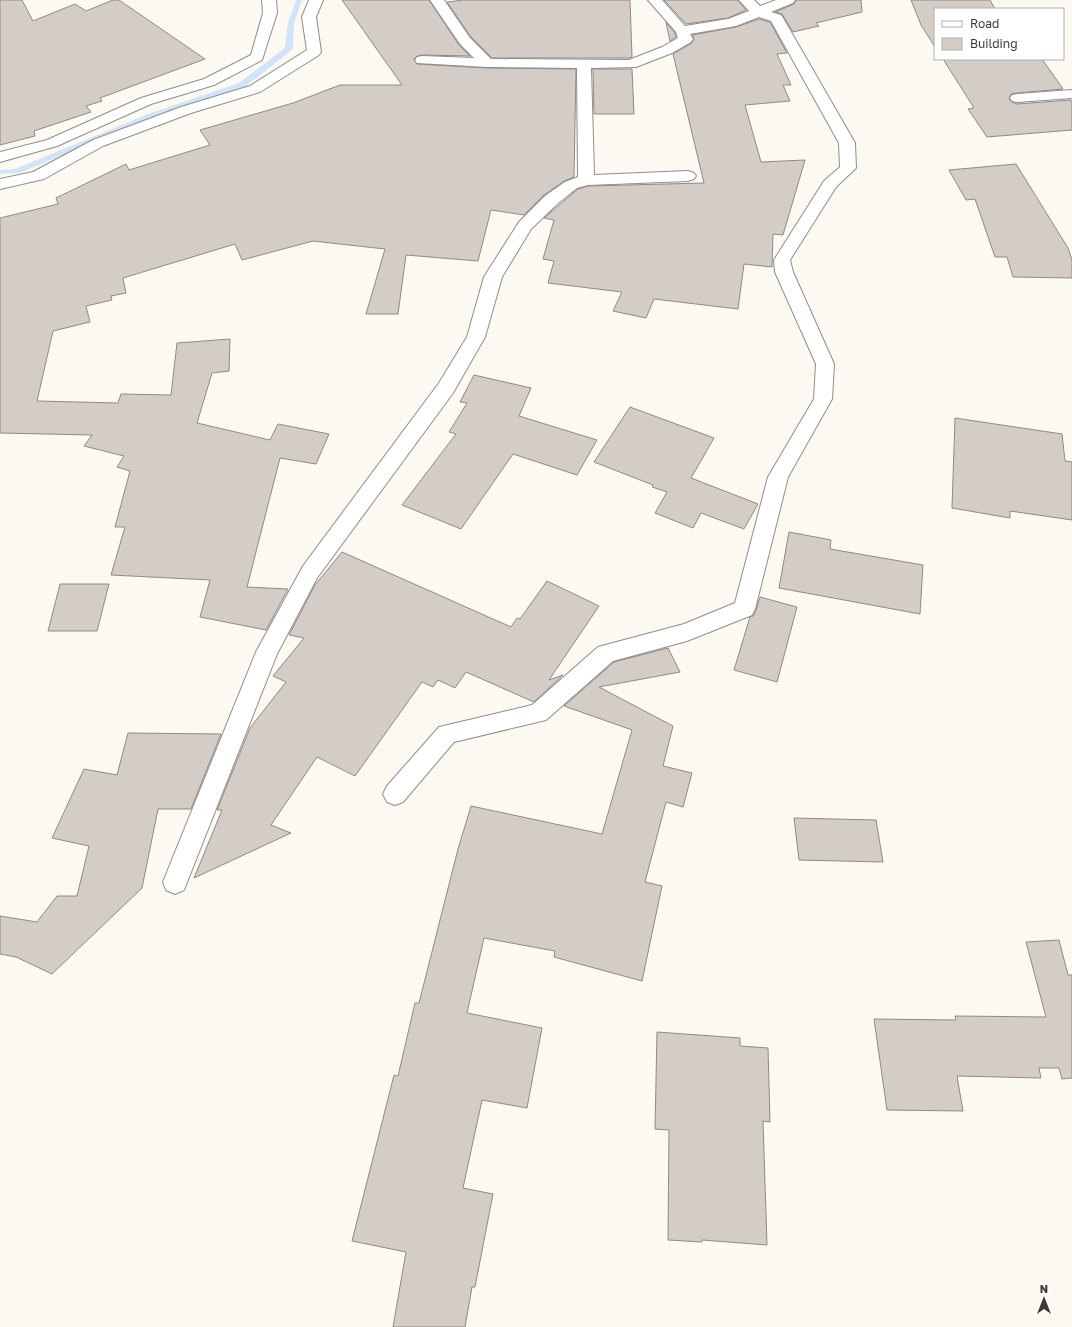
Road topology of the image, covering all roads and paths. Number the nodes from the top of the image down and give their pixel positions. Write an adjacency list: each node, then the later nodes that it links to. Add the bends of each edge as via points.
1 (269, 0): 13 (street, via 270,13 257,57 210,82 146,101 52,143)
2 (316, 0): 16 (street, via 309,17 314,52 255,89 186,110 98,143 38,176)
3 (437, 0): 9 (street, via 465,41)
4 (655, 0): 7 (street)
5 (788, 0): 6 (street)
6 (752, 5): 7 (street, via 731,23); 17 (street, via 776,18 847,143 848,168 830,184 782,260 784,272 825,364 823,399 778,478 744,608 687,632 606,654 538,712 447,734)
7 (682, 31): 10 (street, via 686,39 667,50 631,64)
8 (422, 60): 9 (street)
9 (487, 63): 10 (street)
10 (584, 64): 15 (street)
11 (1072, 94): 12 (street)
12 (1017, 98)
13 (0, 157)
14 (688, 176): 15 (street)
15 (586, 180): 18 (street, via 571,185 551,200 525,226 493,277 476,337 446,388 310,572 267,652)
16 (0, 184)
17 (395, 794)
18 (176, 882)

